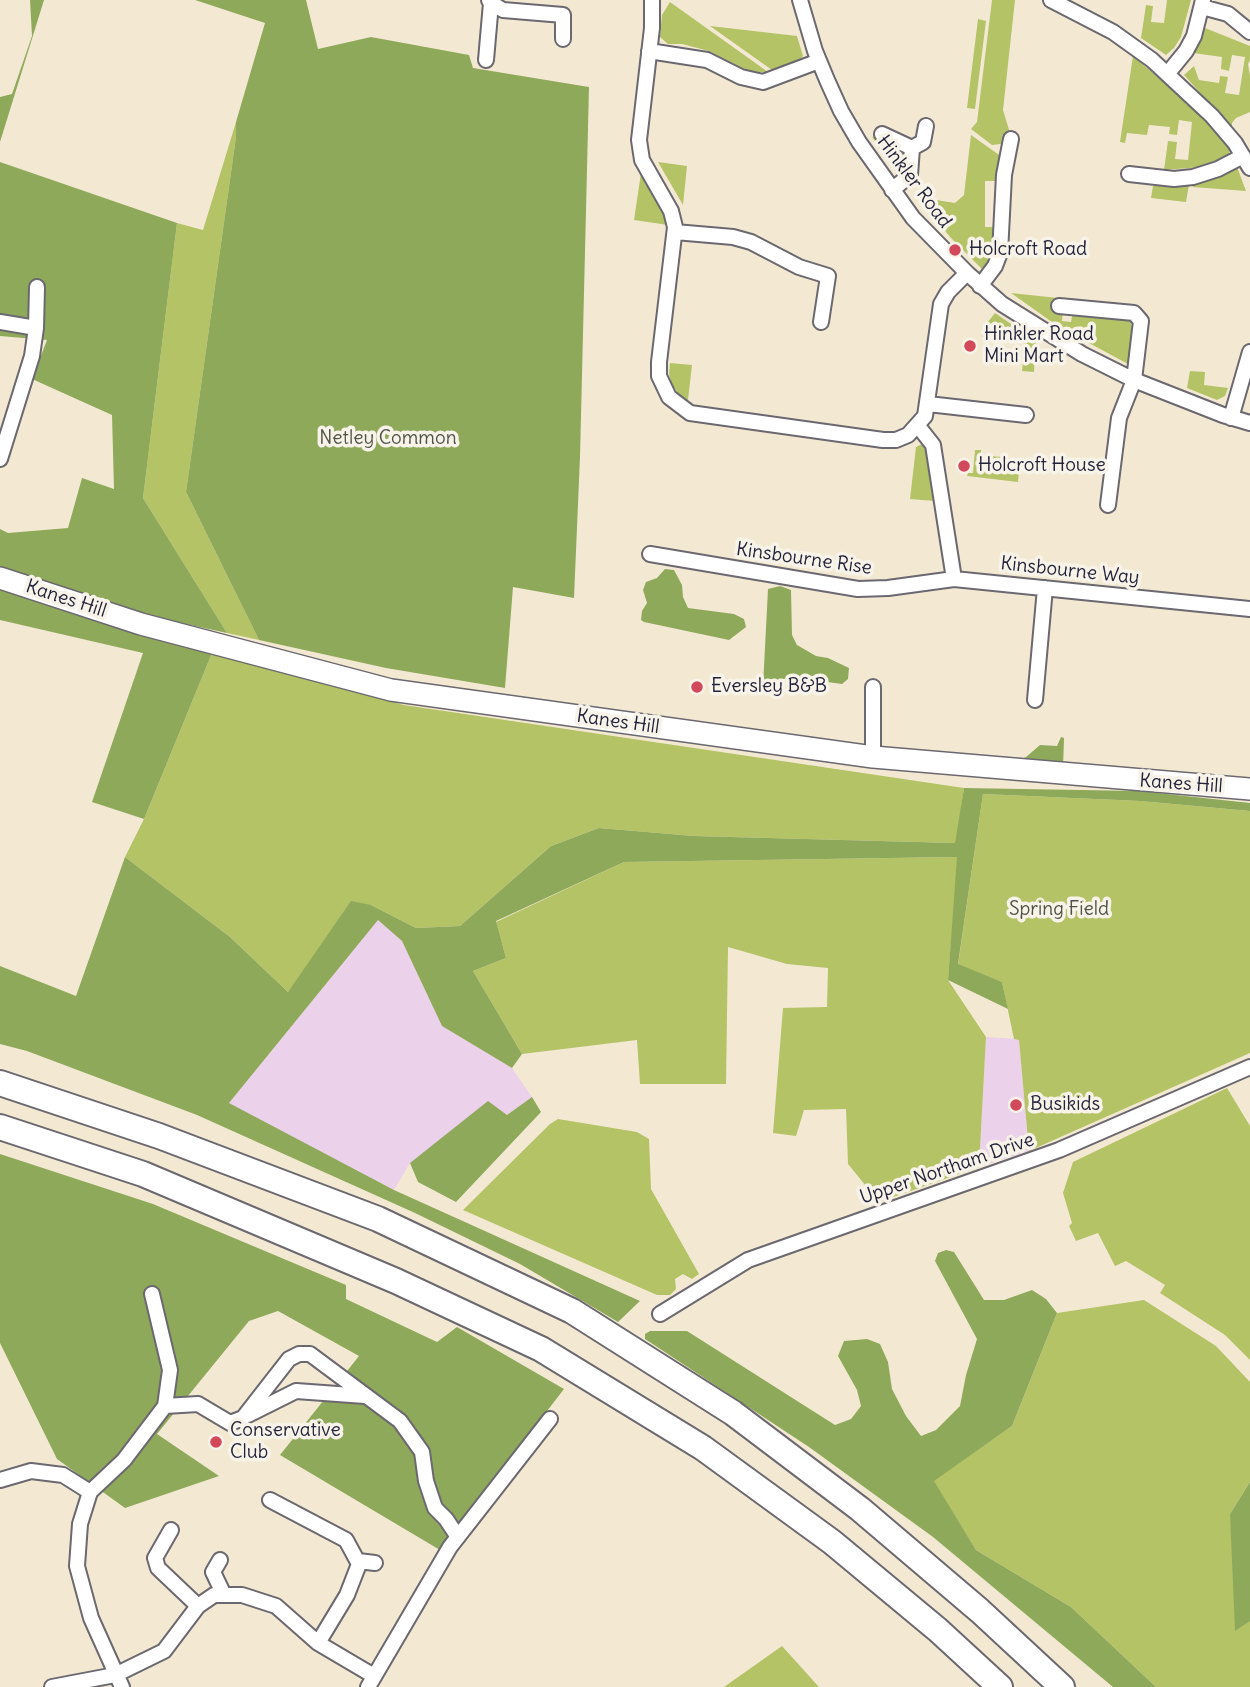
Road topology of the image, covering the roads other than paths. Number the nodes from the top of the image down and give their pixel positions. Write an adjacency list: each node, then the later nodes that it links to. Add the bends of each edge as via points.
1 (652, 0): 8 (street)
2 (800, 0): 10 (street, Hinkler Road)
3 (1051, 0): 11 (street, via 1113,32)
4 (490, 2): 7 (street, via 503,10 563,15); 9 (street)
5 (1202, 4): 6 (street, via 1228,13); 11 (street, via 1186,51)
6 (1250, 32)
7 (563, 39)
8 (649, 51): 10 (street, via 707,60 763,82); 19 (street, via 639,140 642,160 671,211)
9 (486, 60)
10 (819, 61): 18 (street, Hinkler Road, via 841,111)
11 (1168, 73): 16 (street, via 1212,116)
12 (928, 130): 15 (street, via 923,142)
13 (882, 134): 15 (street)
14 (1012, 139): 21 (street, via 1004,175 1000,253)
15 (912, 148): 18 (street, via 911,176)
16 (1247, 162): 17 (street, via 1174,179)
17 (1129, 174)
18 (892, 190): 20 (street, Hinkler Road)
19 (675, 232): 25 (street, via 751,242 828,276); 33 (street, via 659,376 669,397 681,407 690,413 883,440 896,440)
20 (967, 273): 21 (street, Hinkler Road); 29 (street, via 941,304)
21 (981, 286): 28 (street, Hinkler Road, via 1082,355)
22 (37, 287): 26 (street)
23 (1065, 310): 28 (street, via 1134,313 1139,317)
24 (0, 322): 26 (street)
25 (821, 322)
26 (36, 328): 34 (street, via 32,356)
27 (1250, 352): 31 (street)
28 (1134, 380): 31 (street, Hinkler Road); 35 (street, via 1119,418)
29 (928, 404): 30 (street); 33 (street)
30 (1026, 415)
31 (1231, 418): 32 (street, Hinkler Road)
32 (1250, 423)
33 (918, 426): 38 (street, via 933,445)
34 (0, 459)
35 (1108, 505)
36 (650, 554): 38 (street, Kinsbourne Rise, via 858,589)
37 (0, 578): 43 (main road, Kanes Hill, via 141,624 391,690)
38 (954, 579): 39 (street, Kinsbourne Way)
39 (1045, 588): 40 (street, Kinsbourne Way); 42 (street)
40 (1250, 609)
41 (873, 687): 43 (street)
42 (1035, 700)
43 (873, 757): 44 (main road, Kanes Hill)
44 (1250, 789)
45 (1250, 1067): 49 (street, Upper Northam Drive, via 1059,1150 748,1260)
46 (0, 1083): 64 (highway, via 159,1136 378,1219 572,1311 733,1413 860,1509)
47 (0, 1127): 68 (highway, via 143,1174 396,1281 541,1349 703,1448 832,1542)
48 (152, 1294): 51 (street, via 170,1370)
49 (660, 1314)
50 (367, 1396): 52 (street, via 296,1391); 52 (street, via 310,1354 299,1354 289,1359); 58 (street, via 400,1421 422,1452 435,1508)
51 (165, 1406): 52 (street, via 198,1404 230,1423); 55 (street, via 124,1460)
52 (243, 1418)
53 (550, 1419): 58 (street)
54 (0, 1480): 55 (street, via 30,1471 63,1475)
55 (90, 1492): 66 (street, via 80,1524 77,1566 91,1618)
56 (270, 1500): 60 (street, via 346,1540)
57 (171, 1530): 63 (street, via 155,1559 158,1568)
58 (458, 1537): 67 (street)
59 (220, 1560): 62 (street, via 213,1572)
60 (358, 1561): 61 (street); 65 (street, via 347,1595)
61 (375, 1563)
62 (224, 1595): 63 (street, via 214,1595); 65 (street, via 242,1595 276,1606)
63 (198, 1606): 66 (street, via 163,1651)
64 (980, 1611): 70 (highway); 71 (highway)
65 (318, 1643): 67 (street)
66 (119, 1681): 69 (street)
67 (371, 1681)
68 (992, 1681)
69 (52, 1687)
70 (1062, 1687)
71 (1081, 1687)

